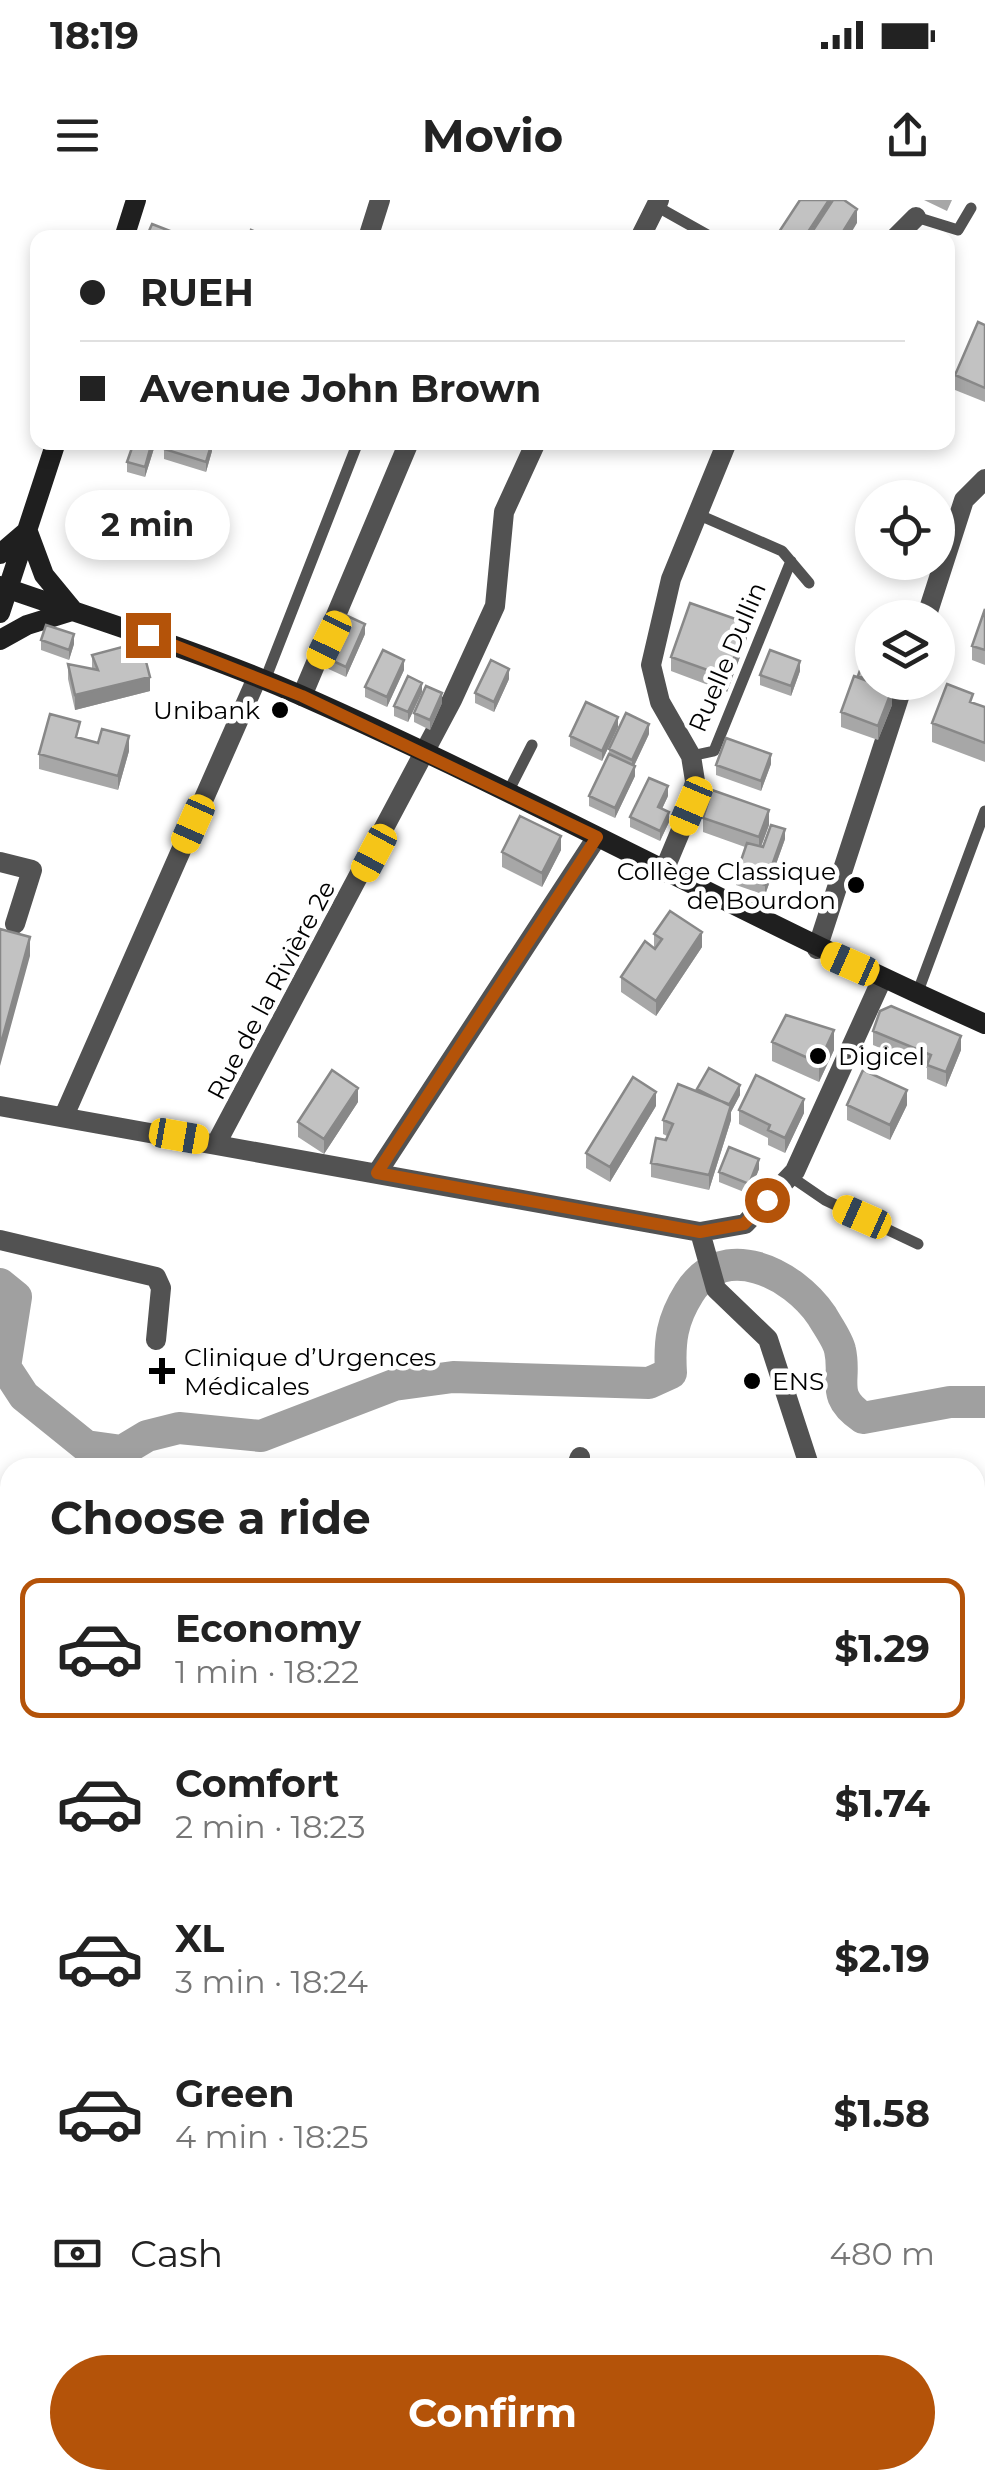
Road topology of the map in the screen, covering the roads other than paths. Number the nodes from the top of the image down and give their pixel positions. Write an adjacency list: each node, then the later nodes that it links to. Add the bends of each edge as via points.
1 (136, 200): 6 (main road)
2 (380, 200): 7 (street)
3 (657, 203): 8 (street); 9 (lane)
4 (971, 208): 5 (lane, via 958,230)
5 (916, 217): 10 (street)
6 (127, 230)
7 (371, 230)
8 (644, 230)
9 (700, 230)
10 (903, 230)
11 (53, 450): 18 (main road)
12 (353, 450): 27 (lane)
13 (406, 450): 28 (street)
14 (532, 450): 31 (street, Rue de la Rivière 2e, via 504,512 495,606)
15 (724, 450): 17 (street)
16 (985, 479): 23 (street, via 964,500)
17 (697, 514): 20 (lane); 32 (street, via 671,579 651,665 660,702)
18 (27, 530): 19 (main road); 22 (main road); 24 (main road, via 44,574)
19 (0, 554)
20 (791, 560): 21 (lane); 32 (lane, Ruelle Dullin, via 714,750)
21 (809, 582)
22 (4, 588): 24 (main road); 25 (main road)
23 (932, 600)
24 (74, 610): 26 (main road); 27 (main road)
25 (0, 612)
26 (0, 640)
27 (261, 679): 28 (main road); 44 (street)
28 (302, 696): 31 (main road)
29 (898, 700): 39 (street)
30 (532, 745): 33 (lane)
31 (425, 756): 33 (main road); 45 (street, Rue de la Rivière 2e)
32 (690, 756): 37 (street, via 691,806)
33 (507, 794): 35 (main road)
34 (985, 811): 41 (lane)
35 (597, 837): 37 (main road); 46 (street)
36 (0, 862): 38 (street, via 32,870)
37 (662, 873): 39 (main road)
38 (15, 924)
39 (816, 949): 40 (main road)
40 (882, 979): 41 (main road); 47 (street)
41 (916, 994): 42 (main road)
42 (985, 1024)
43 (0, 1106): 44 (street)
44 (64, 1116): 45 (street)
45 (217, 1142): 46 (street)
46 (377, 1173): 48 (street)
47 (790, 1176): 48 (street, via 744,1224); 50 (lane)
48 (700, 1232): 52 (street, via 716,1289 768,1339)
49 (0, 1240): 51 (street, via 156,1277 162,1288)
50 (918, 1244)
51 (156, 1340)
52 (807, 1458)

